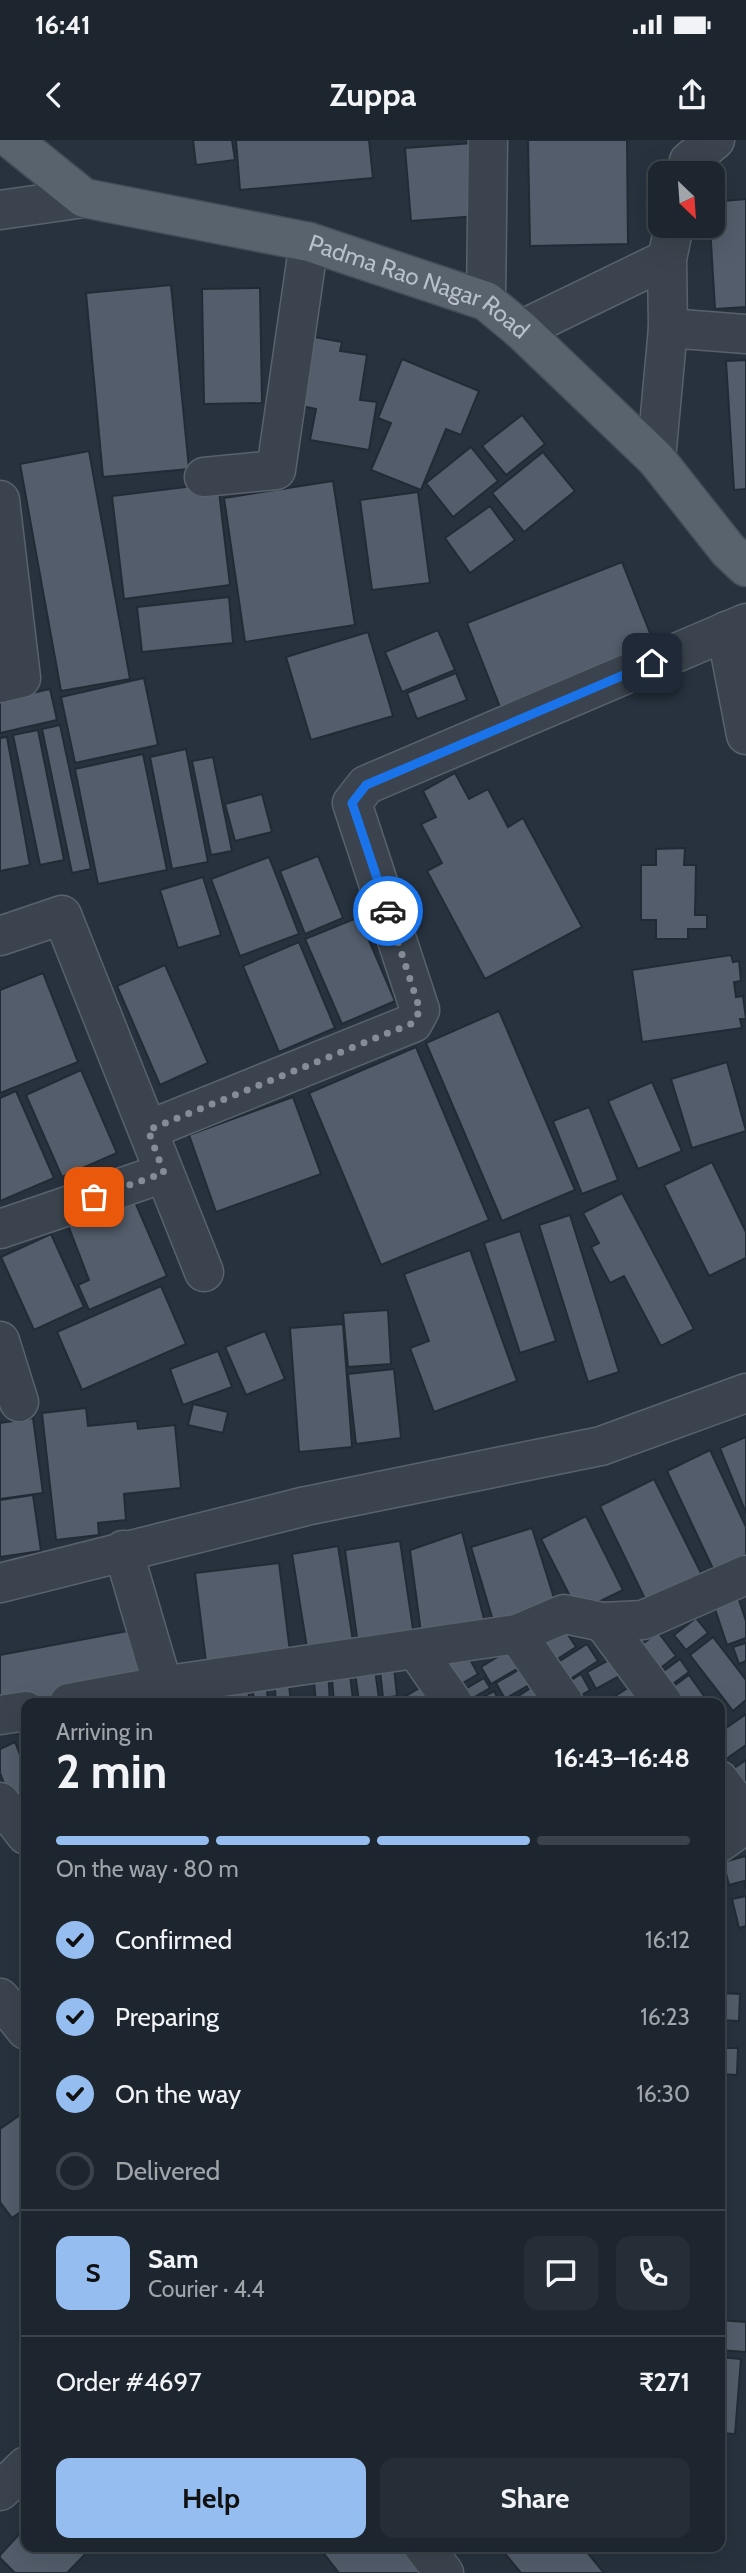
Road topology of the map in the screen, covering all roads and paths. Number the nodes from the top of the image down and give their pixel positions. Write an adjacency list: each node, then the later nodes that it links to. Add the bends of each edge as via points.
1 (12, 140): 3 (main road, Padma Rao Nagar Road)
2 (488, 140): 7 (street)
3 (84, 198): 4 (street); 5 (main road, Padma Rao Nagar Road)
4 (0, 210)
5 (310, 242): 7 (main road, Padma Rao Nagar Road); 12 (street, via 276,470)
6 (670, 242): 8 (street); 9 (street)
7 (486, 301): 9 (main road, Padma Rao Nagar Road)
8 (668, 328): 10 (street); 11 (street)
9 (521, 330): 11 (main road, Padma Rao Nagar Road)
10 (746, 334)
11 (656, 458): 14 (main road, Padma Rao Nagar Road)
12 (204, 477)
13 (0, 500): 16 (street, via 21,678)
14 (746, 567)
15 (736, 627): 17 (street); 19 (street, via 366,785 352,803 420,1010 413,1023)
16 (0, 683)
17 (746, 735)
18 (0, 936): 19 (street, via 62,915)
19 (148, 1130): 20 (street)
20 (164, 1173): 21 (street); 22 (street)
21 (0, 1229)
22 (204, 1272)
23 (0, 1341): 25 (street)
24 (746, 1393): 26 (street, via 601,1446 306,1506)
25 (19, 1402)
26 (123, 1550): 28 (street); 32 (street)
27 (746, 1575): 29 (street, via 643,1619)
28 (0, 1583)
29 (603, 1622): 30 (street, via 564,1614); 36 (street)
30 (517, 1634): 31 (street); 35 (street)
31 (417, 1651): 32 (street); 34 (street)
32 (165, 1694): 33 (street)
33 (122, 1698)
34 (450, 1698)
35 (561, 1698)
36 (659, 1698)
37 (21, 1712): 38 (street)
38 (0, 1715)
39 (725, 1788): 41 (street)
40 (0, 1802): 43 (street)
41 (746, 1816)
42 (746, 1824): 44 (street)
43 (21, 1829)
44 (725, 1839)
45 (0, 1998): 46 (street)
46 (21, 2024)
47 (21, 2471): 48 (street)
48 (0, 2491)
49 (428, 2552): 50 (street)
50 (444, 2573)

